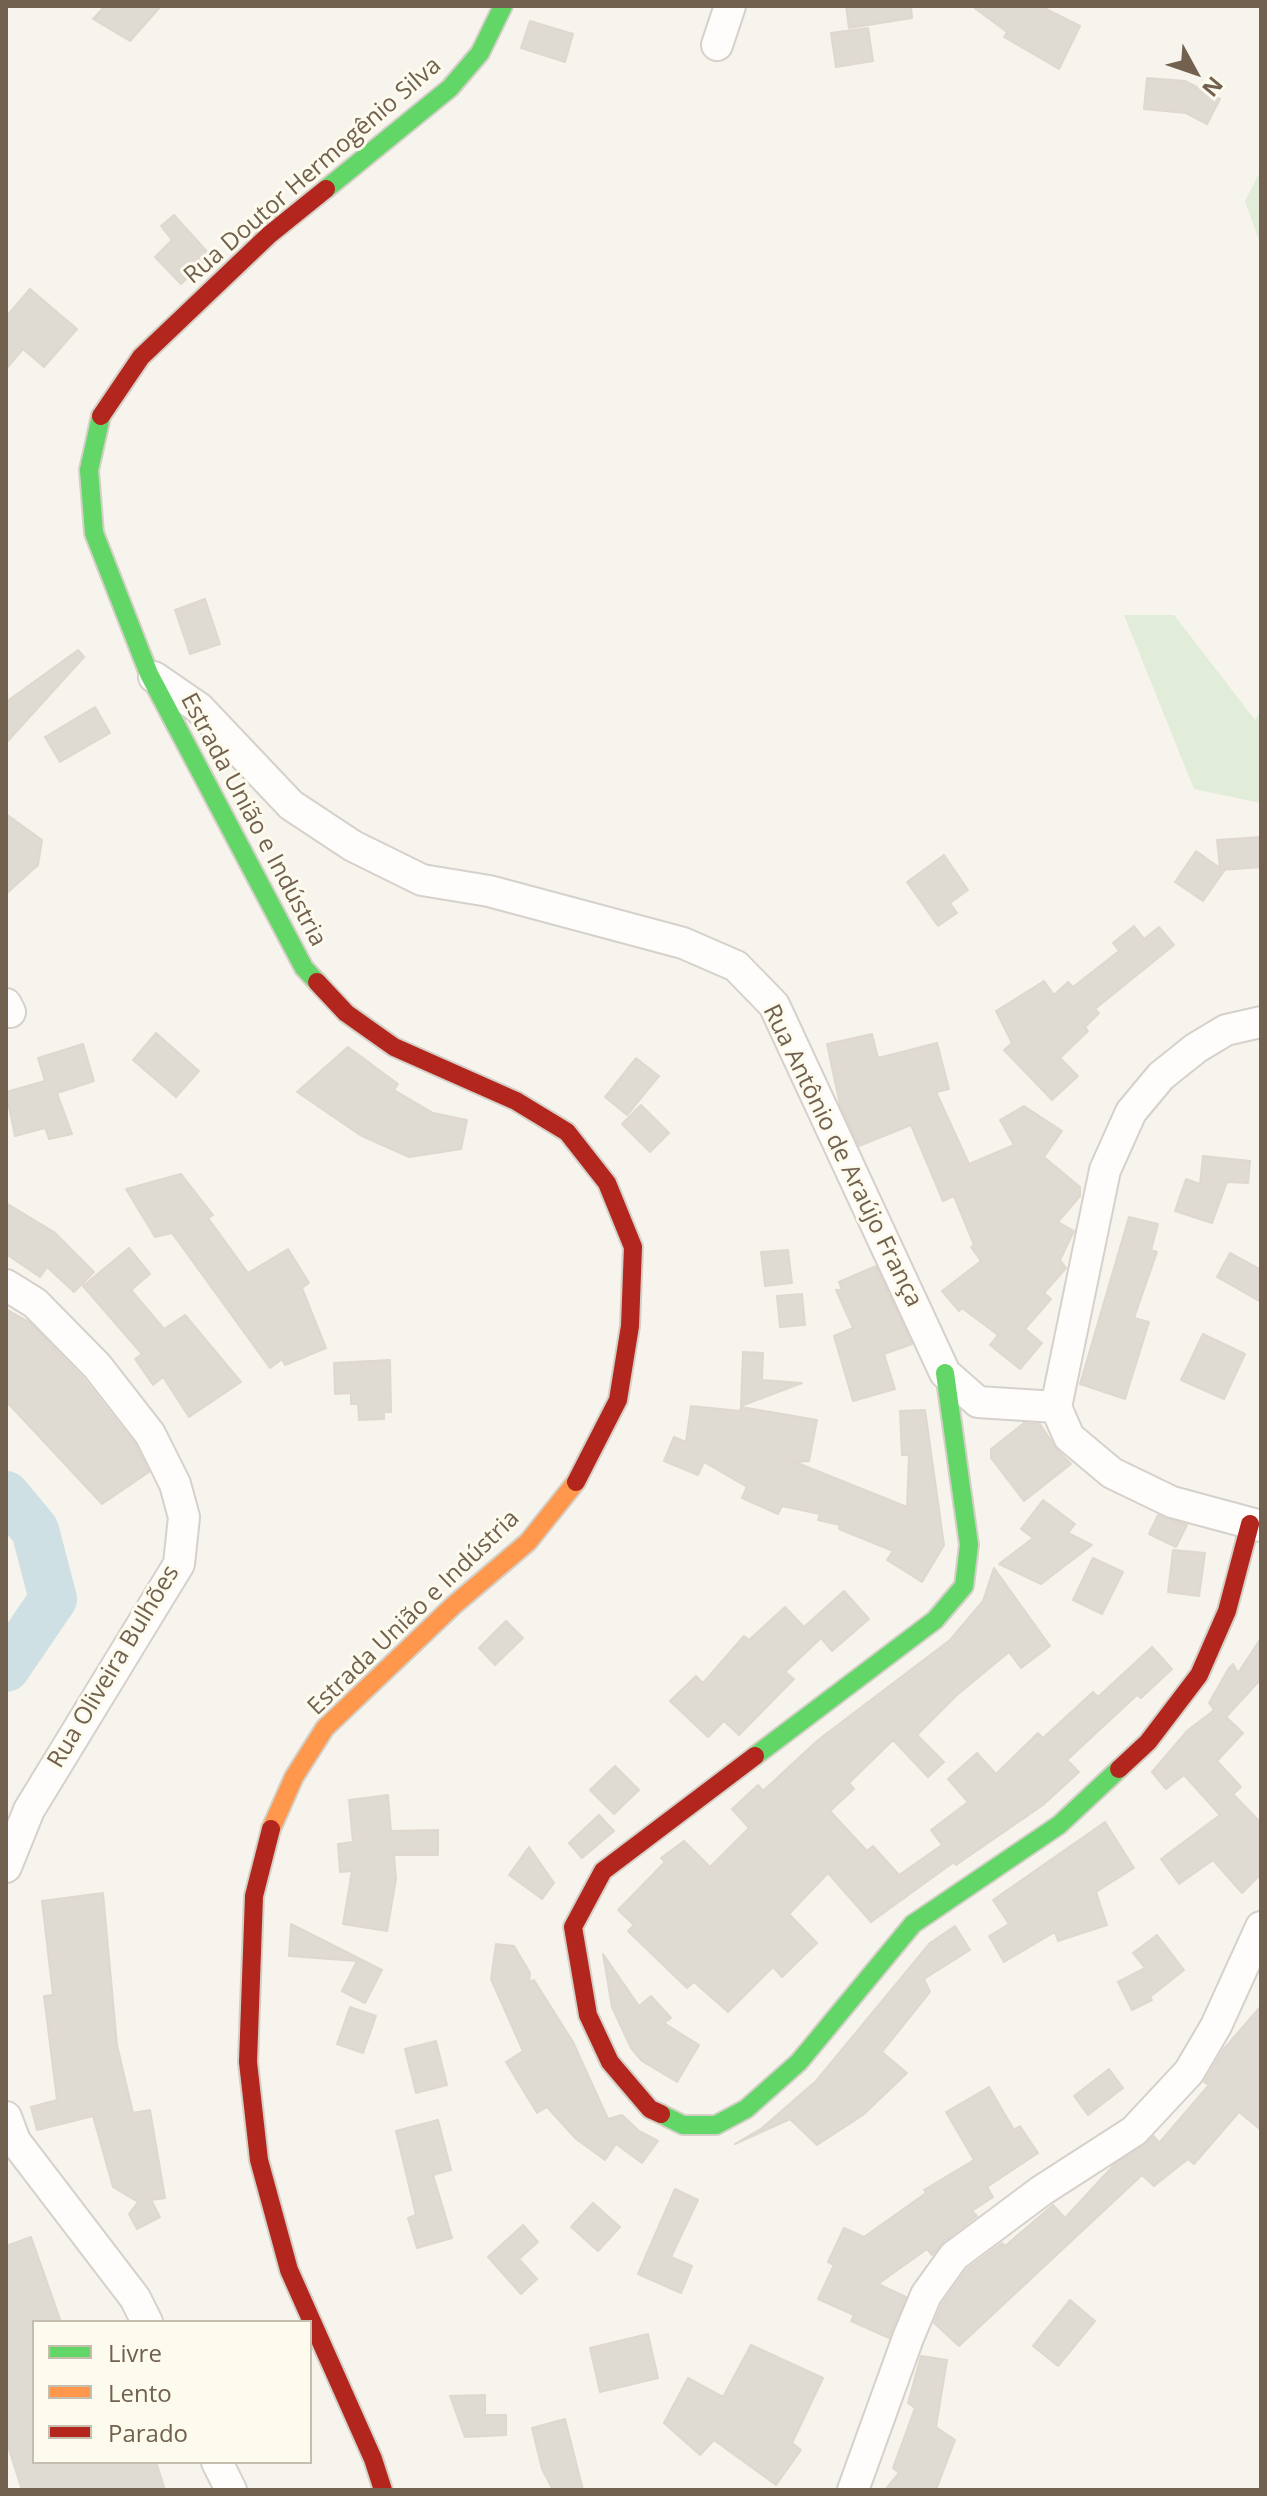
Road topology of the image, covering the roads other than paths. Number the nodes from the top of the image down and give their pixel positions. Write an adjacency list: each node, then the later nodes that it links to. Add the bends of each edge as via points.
1 (503, 6): 4 (main road, Rua Doutor Hermogênio Silva, via 480,53 450,88 230,270 141,357 102,413 89,470 94,533)
2 (730, 6): 3 (street)
3 (717, 45)
4 (149, 674): 7 (street, Rua Antônio de Araújo França, via 199,708 291,805 367,853 422,880 489,891 683,943 736,966 774,1005); 14 (main road, Estrada União e Indústria, via 304,968 346,1013 394,1047 516,1101 567,1132 607,1183 633,1247 630,1326 618,1400 582,1474 528,1542 325,1728 294,1777 273,1825 254,1896 248,2062 259,2160 289,2270)
5 (1261, 1022): 8 (street, via 1226,1030 1196,1048 1161,1076 1131,1112 1105,1170)
6 (6, 1285): 10 (street, Rua Oliveira Bulhões, via 35,1303 97,1366 150,1434 175,1484 184,1517 179,1564 29,1810)
7 (945, 1373): 8 (street, Rua Antônio de Araújo França, via 978,1402); 9 (main road, via 969,1545 964,1586 935,1620 603,1871 573,1927 588,2015 610,2062 650,2109 683,2125 716,2125 746,2109 799,2062 913,1924 1059,1825 1148,1742 1199,1675)
8 (1056, 1407): 9 (street, via 1069,1437 1112,1473 1172,1502)
9 (1255, 1525)
10 (6, 1867)
11 (1261, 1927): 17 (street, via 1189,2072 1134,2131 954,2256 926,2295)
12 (6, 2117): 13 (street, via 15,2141 135,2298)
13 (146, 2320)
14 (311, 2320)
15 (312, 2322): 16 (main road, Estrada União e Indústria)
16 (383, 2490)
17 (853, 2490)

